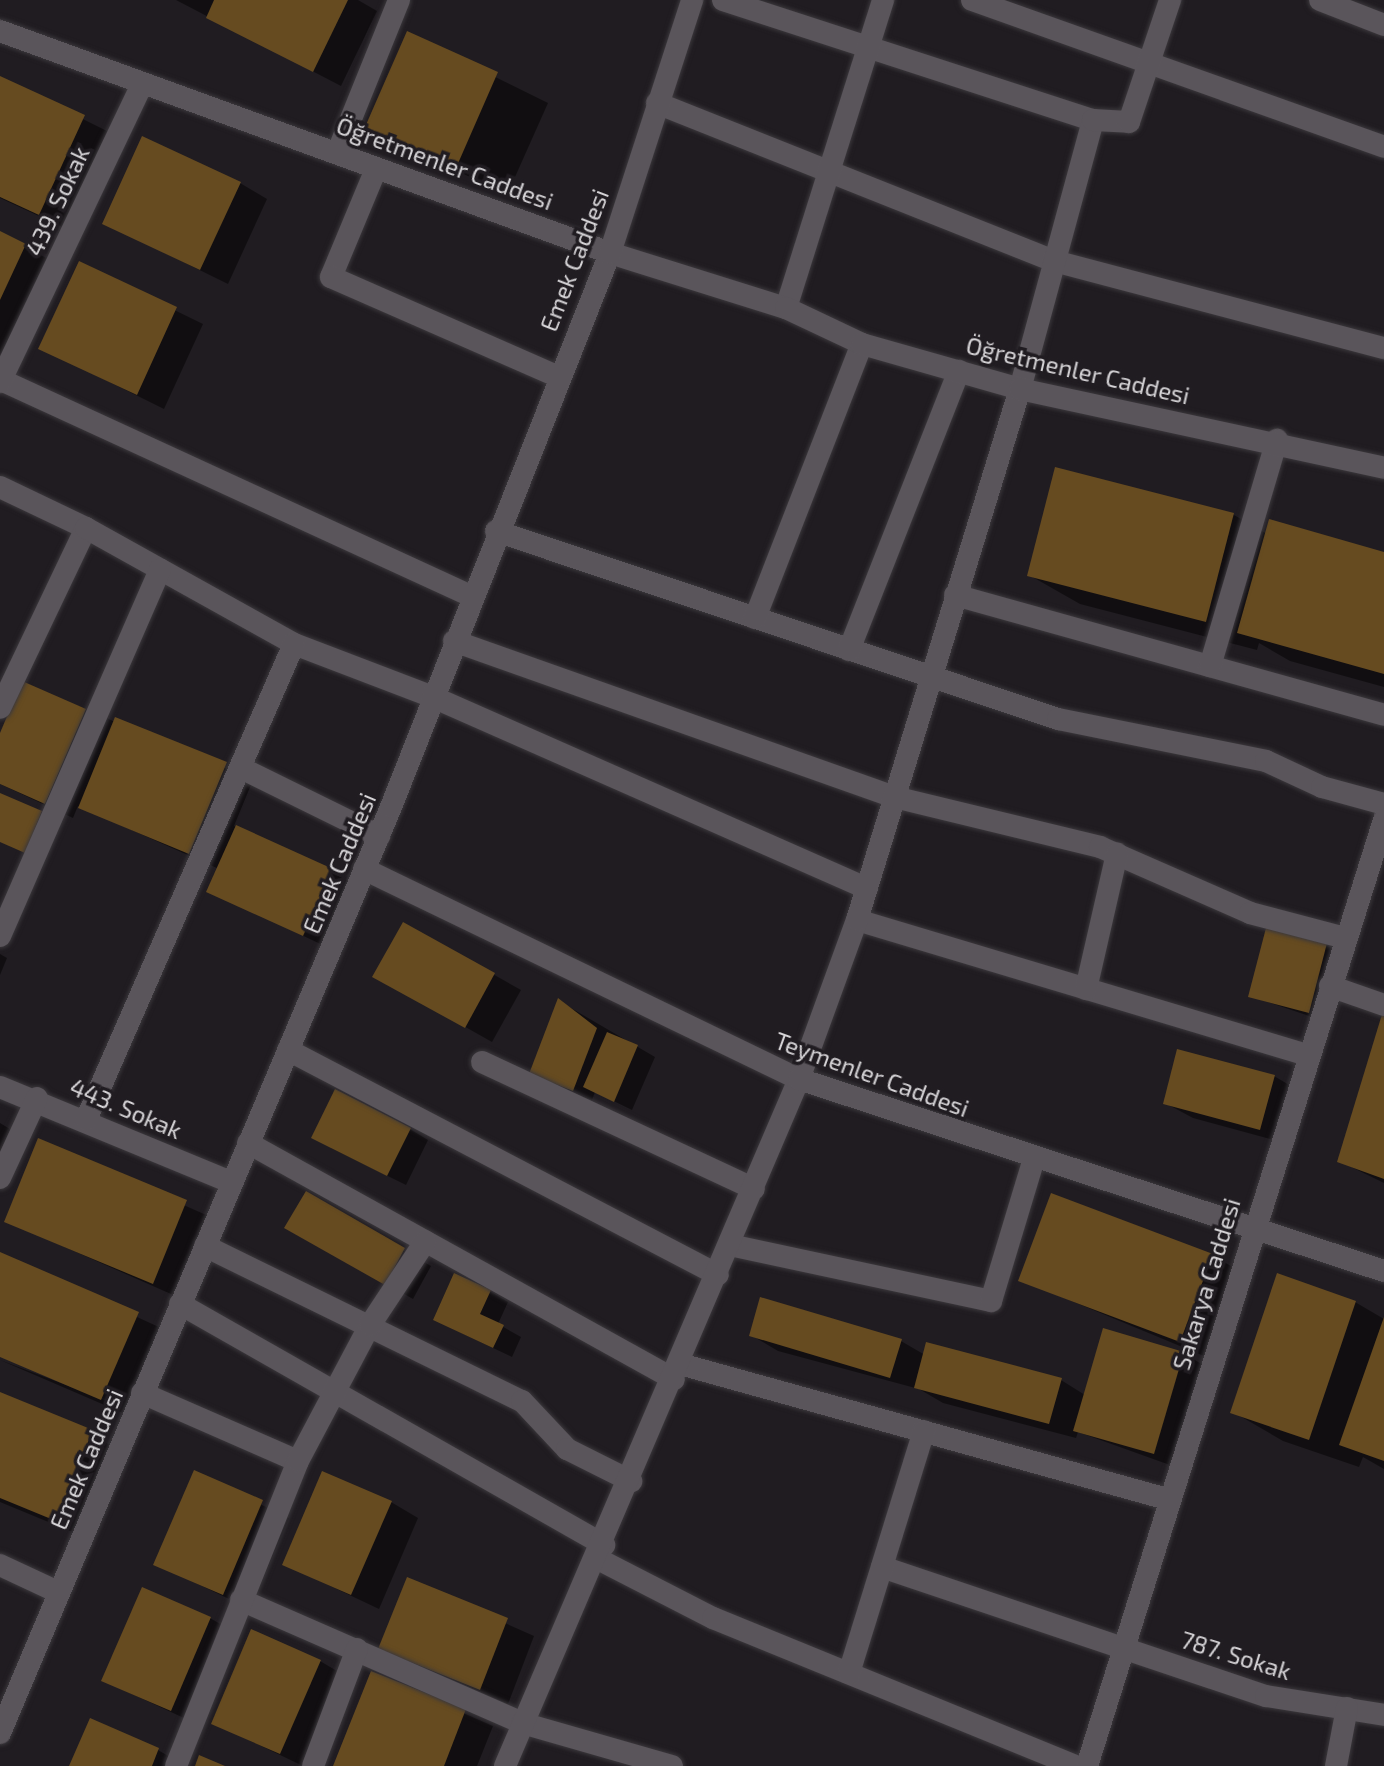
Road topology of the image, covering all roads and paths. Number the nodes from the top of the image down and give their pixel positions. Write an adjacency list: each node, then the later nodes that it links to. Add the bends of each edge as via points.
1 (692, 0): 13 (street, Emek Caddesi)
2 (723, 0): 10 (street)
3 (883, 0): 10 (street)
4 (972, 0): 11 (street)
5 (1170, 0): 11 (street)
6 (1320, 0): 8 (street)
7 (402, 1): 16 (street)
8 (1375, 14)
9 (0, 31): 12 (street, Öğretmenler Caddesi)
10 (868, 48): 14 (street); 18 (street)
11 (1149, 64): 14 (street, via 1129,122); 15 (street)
12 (141, 87): 16 (street, Öğretmenler Caddesi); 26 (street, 439. Sokak)
13 (657, 103): 18 (street); 19 (street, Emek Caddesi)
14 (1093, 120): 20 (street)
15 (1384, 147)
16 (338, 151): 17 (street, Öğretmenler Caddesi)
17 (376, 169): 19 (street, Öğretmenler Caddesi); 25 (street, via 331,277)
18 (830, 170): 20 (street); 21 (street)
19 (610, 253): 21 (street, Öğretmenler Caddesi); 25 (street, Emek Caddesi)
20 (1054, 261): 23 (street); 27 (street)
21 (786, 308): 22 (street, Öğretmenler Caddesi)
22 (862, 344): 24 (street, Öğretmenler Caddesi); 36 (street)
23 (1384, 348)
24 (959, 371): 27 (street, Öğretmenler Caddesi); 39 (street)
25 (556, 376): 32 (street, Emek Caddesi)
26 (0, 381): 35 (street)
27 (1020, 389): 28 (street, Öğretmenler Caddesi); 34 (street)
28 (1277, 440): 29 (street, Öğretmenler Caddesi); 40 (street)
29 (1384, 468)
30 (0, 487): 31 (street)
31 (86, 528): 33 (street); 43 (street)
32 (496, 531): 35 (street, Emek Caddesi); 36 (street)
33 (160, 569): 38 (street); 54 (street)
34 (955, 595): 40 (street); 41 (street)
35 (471, 596): 37 (street, Emek Caddesi)
36 (755, 618): 39 (street)
37 (454, 641): 42 (street, Emek Caddesi); 46 (street)
38 (294, 644): 42 (street); 45 (street)
39 (849, 650): 41 (street)
40 (1210, 666): 44 (street)
41 (930, 677): 46 (street); 47 (street, via 1071,722 1266,761 1322,787)
42 (433, 697): 49 (street, Emek Caddesi); 52 (street)
43 (0, 708)
44 (1384, 715)
45 (241, 768): 49 (street); 65 (street)
46 (894, 797): 50 (street); 52 (street)
47 (1384, 804)
48 (1384, 820): 55 (street, Sakarya Caddesi)
49 (379, 836): 51 (street, Emek Caddesi)
50 (1117, 854): 55 (street, via 1250,913); 57 (street)
51 (364, 869): 59 (street, Emek Caddesi); 62 (street, Teymenler Caddesi)
52 (867, 888): 53 (street)
53 (857, 920): 57 (street); 62 (street)
54 (0, 936)
55 (1345, 938): 56 (street, Sakarya Caddesi)
56 (1330, 986): 58 (street); 60 (street, Sakarya Caddesi)
57 (1086, 989): 60 (street)
58 (1384, 1005)
59 (288, 1050): 66 (street, Emek Caddesi); 76 (street)
60 (1307, 1055): 71 (street, Sakarya Caddesi)
61 (482, 1062): 70 (street)
62 (799, 1079): 67 (street, Teymenler Caddesi); 70 (street)
63 (0, 1087): 64 (street, 443. Sokak)
64 (37, 1098): 65 (street, 443. Sokak); 68 (street)
65 (86, 1120): 69 (street, 443. Sokak)
66 (248, 1143): 69 (street, Emek Caddesi); 72 (street)
67 (1034, 1159): 71 (street, Teymenler Caddesi); 73 (street, via 991,1301)
68 (0, 1178)
69 (231, 1182): 74 (street, Emek Caddesi)
70 (754, 1189): 73 (street)
71 (1252, 1225): 75 (street, Teymenler Caddesi); 85 (street, Sakarya Caddesi)
72 (425, 1242): 78 (street); 79 (street)
73 (730, 1245): 76 (street)
74 (205, 1246): 77 (street, Emek Caddesi); 78 (street)
75 (1384, 1271)
76 (718, 1275): 79 (street)
77 (180, 1304): 80 (street); 81 (street, Emek Caddesi)
78 (370, 1325): 80 (street); 84 (street, via 522,1401 567,1449)
79 (677, 1372): 82 (street); 84 (street)
80 (333, 1391): 83 (street); 86 (street)
81 (142, 1393): 83 (street); 89 (street, Emek Caddesi)
82 (924, 1431): 85 (street); 88 (street)
83 (298, 1461): 90 (street)
84 (631, 1481): 86 (street)
85 (1167, 1499): 91 (street, Sakarya Caddesi)
86 (601, 1552): 93 (street, via 713,1618); 96 (street)
87 (0, 1565): 89 (street)
88 (882, 1567): 91 (street, 787. Sokak); 93 (street)
89 (58, 1592): 97 (street, Emek Caddesi)
90 (241, 1600): 92 (street); 98 (street)
91 (1122, 1645): 94 (street, 787. Sokak, via 1266,1696); 103 (street, Sakarya Caddesi)
92 (357, 1649): 96 (street); 99 (street)
93 (849, 1673): 102 (street)
94 (1347, 1708): 95 (street, 787. Sokak); 104 (street)
95 (1384, 1715)
96 (522, 1723): 100 (street); 101 (street)
97 (0, 1733)
98 (176, 1766)
99 (313, 1766)
100 (505, 1766)
101 (672, 1766)
102 (1076, 1766)
103 (1087, 1766)
104 (1336, 1766)

